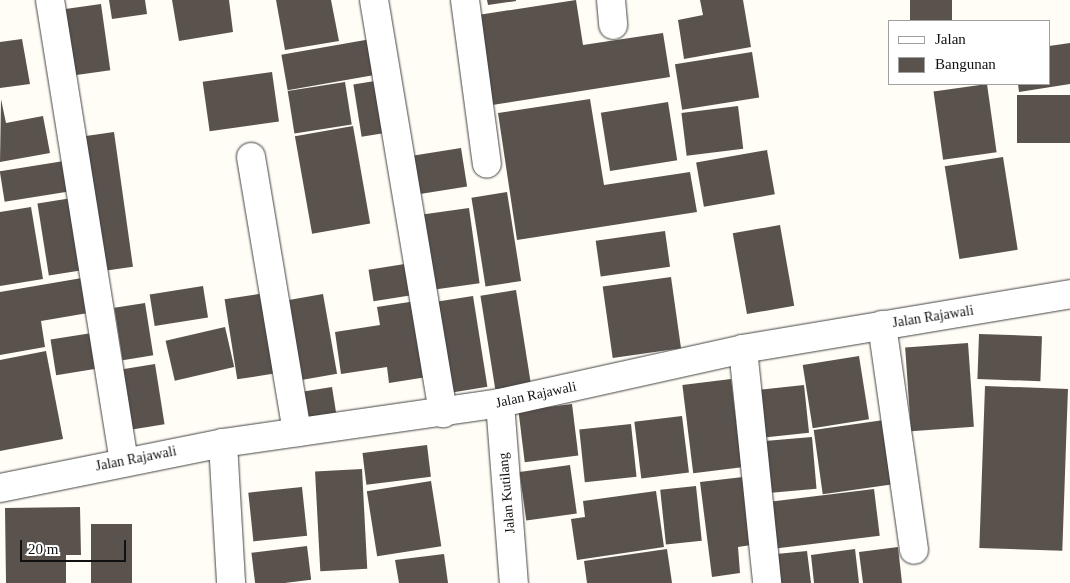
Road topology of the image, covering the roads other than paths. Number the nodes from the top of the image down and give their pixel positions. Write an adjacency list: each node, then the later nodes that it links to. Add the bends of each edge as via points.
1 (50, 0): 13 (street)
2 (374, 0): 10 (street)
3 (466, 0): 5 (street)
4 (251, 157): 11 (street)
5 (487, 164)
6 (1070, 294): 7 (street, Jalan Rajawali)
7 (882, 326): 8 (street, Jalan Rajawali); 15 (street)
8 (743, 349): 9 (street, Jalan Rajawali); 18 (street)
9 (500, 403): 10 (street, Jalan Rajawali); 17 (street, Jalan Kutilang)
10 (443, 413): 11 (street, Jalan Rajawali)
11 (297, 432): 12 (street, Jalan Rajawali)
12 (223, 443): 13 (street, Jalan Rajawali); 16 (street)
13 (124, 460): 14 (street, Jalan Rajawali)
14 (0, 488)
15 (914, 550)
16 (232, 583)
17 (514, 583)
18 (767, 583)

